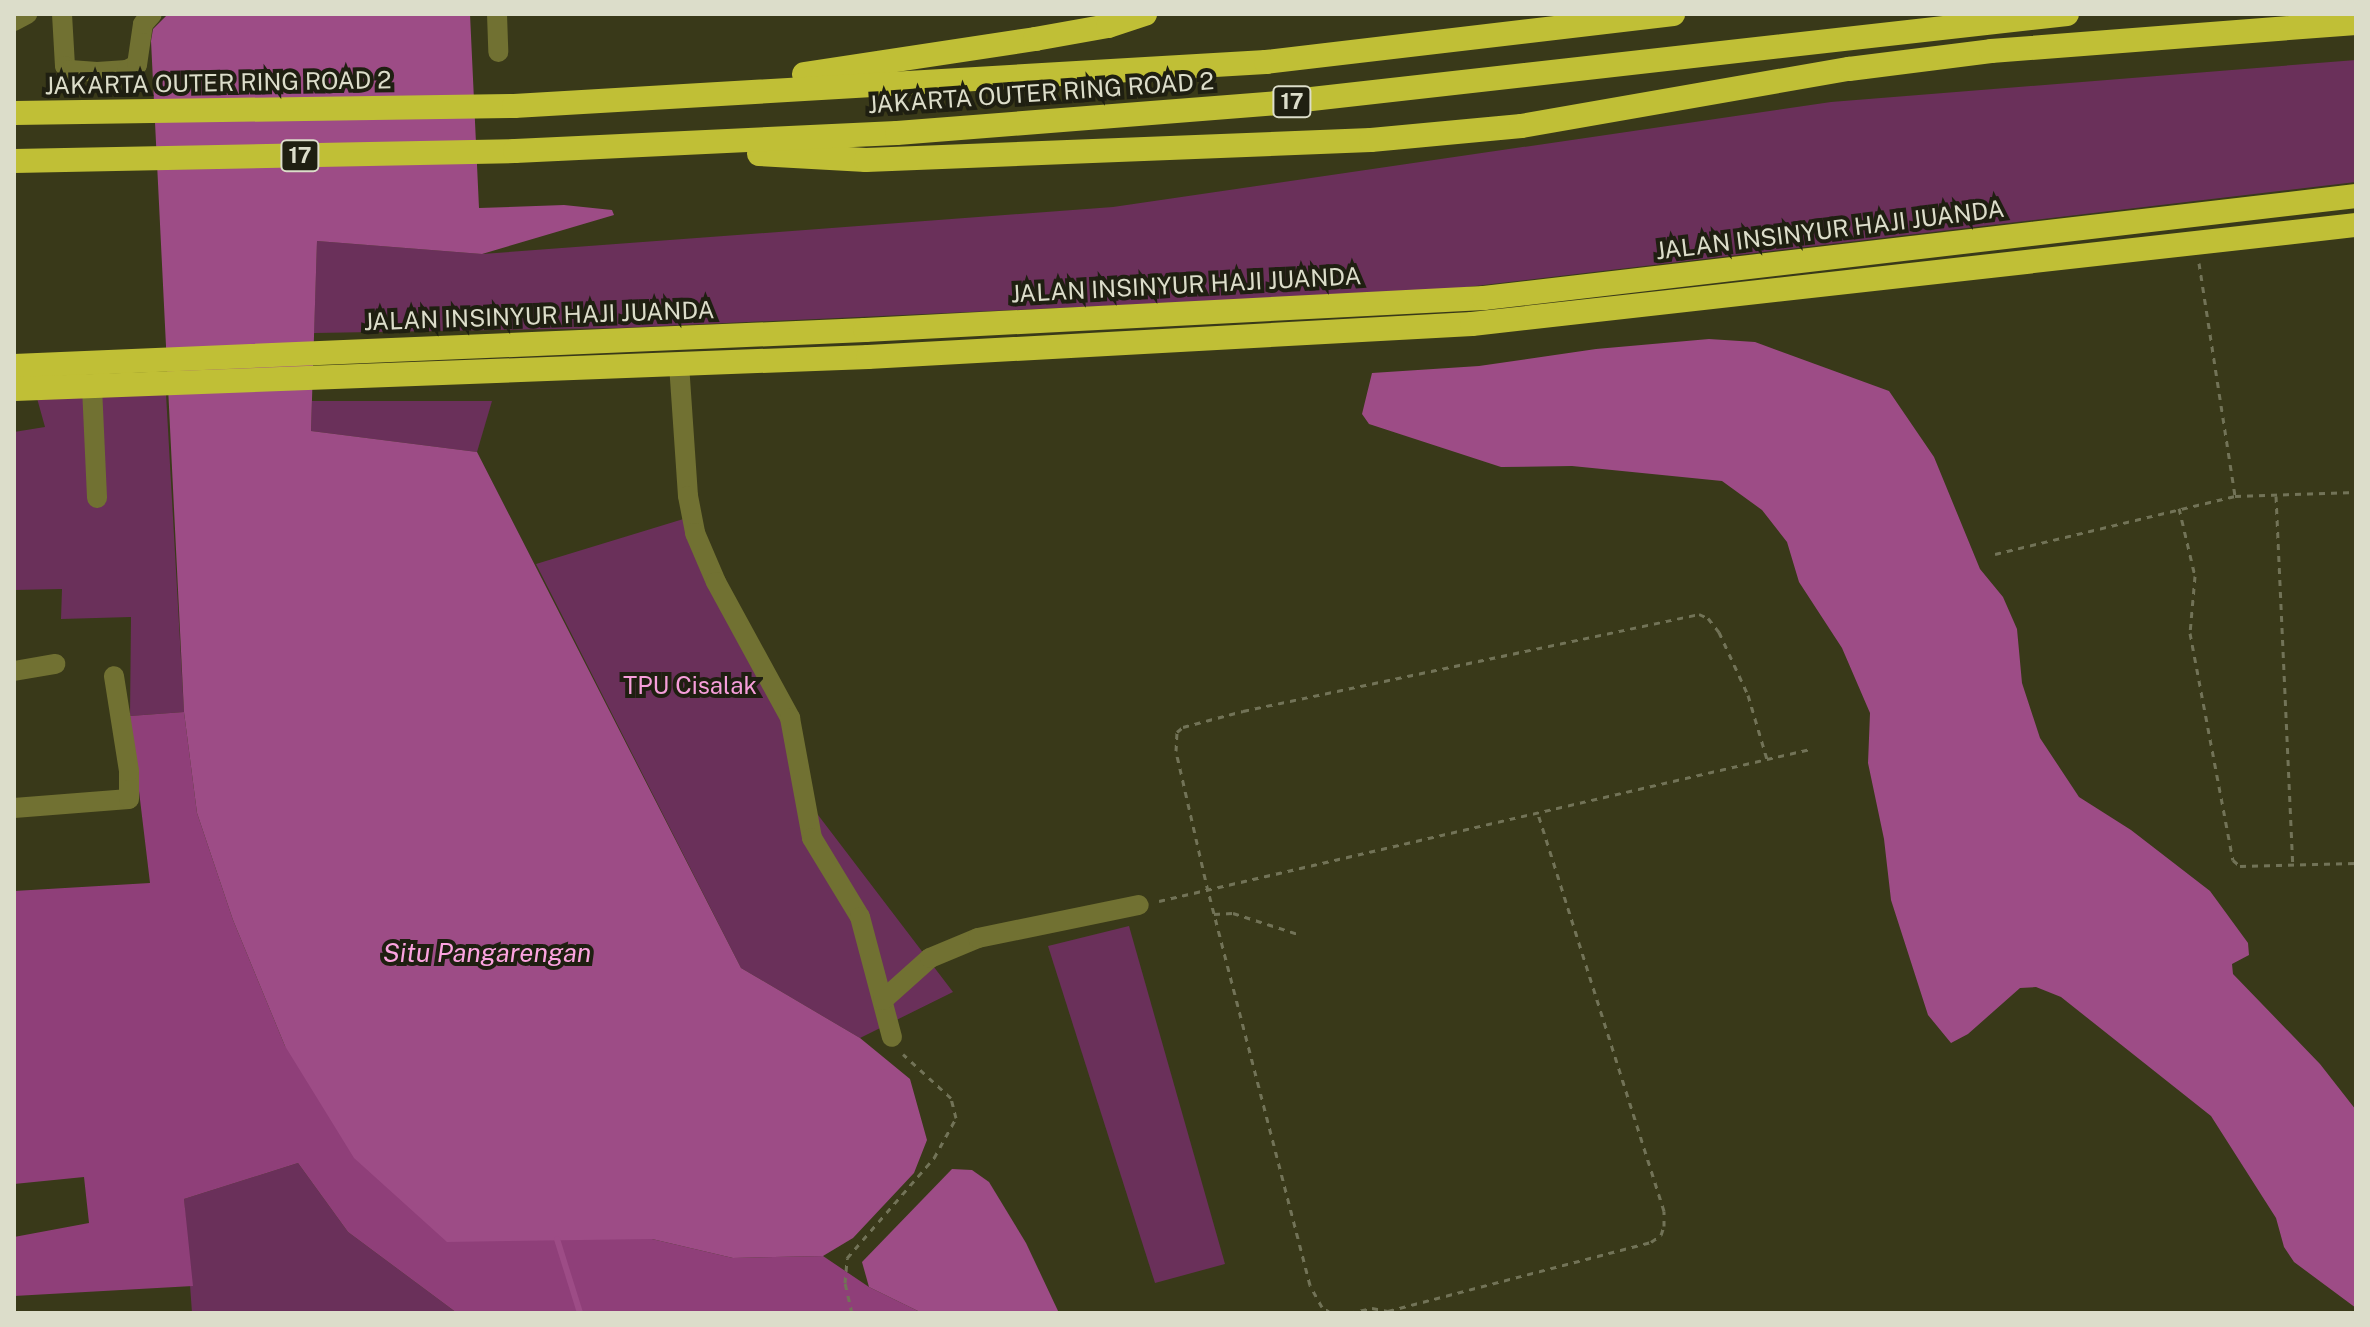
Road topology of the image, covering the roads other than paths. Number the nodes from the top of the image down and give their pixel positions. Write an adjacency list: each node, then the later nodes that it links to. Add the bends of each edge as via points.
1 (27, 14): 8 (street)
2 (62, 14): 7 (street, via 65,66 97,72 137,65 143,24)
3 (497, 14): 10 (street)
4 (1145, 14): 11 (highway, via 1035,39)
5 (1673, 14): 11 (highway, JAKARTA OUTER RING ROAD 2 / 17, via 1266,62)
6 (2067, 14): 13 (highway, JAKARTA OUTER RING ROAD 2 / 17, via 1276,103)
7 (150, 16)
8 (14, 21)
9 (2356, 23): 13 (highway, via 1991,51 1849,69 1521,126 1371,140 866,160)
10 (498, 52)
11 (671, 95): 12 (highway, JAKARTA OUTER RING ROAD 2 / 17, via 514,106)
12 (14, 113)
13 (642, 147): 14 (highway, JAKARTA OUTER RING ROAD 2 / 17)
14 (14, 161)
15 (2356, 196): 17 (highway, JALAN INSINYUR HAJI JUANDA, via 1484,298)
16 (2356, 225): 18 (highway, via 1472,324)
17 (865, 330): 18 (highway); 20 (highway, JALAN INSINYUR HAJI JUANDA)
18 (868, 357): 19 (highway)
19 (679, 364): 21 (highway); 29 (street, via 688,496 704,558 790,718 812,838 860,917)
20 (14, 366)
21 (92, 387): 22 (highway); 23 (street)
22 (14, 389)
23 (97, 498)
24 (55, 664): 25 (street)
25 (14, 671)
26 (114, 676): 27 (street, via 129,799)
27 (14, 808)
28 (1139, 905): 29 (street, via 978,938 930,958)
29 (883, 1000): 30 (street)
30 (892, 1037)

